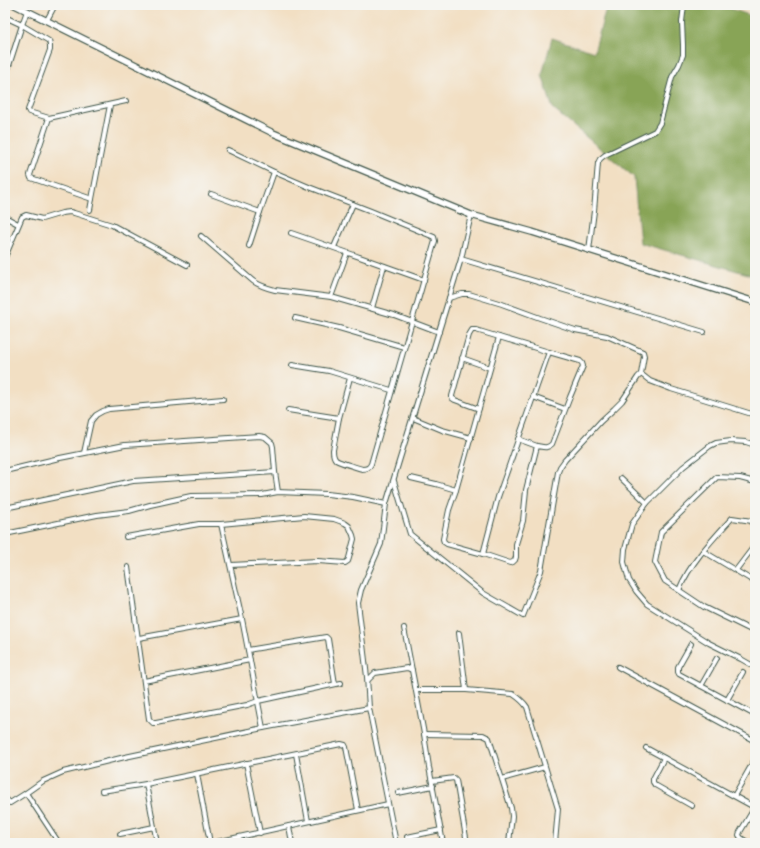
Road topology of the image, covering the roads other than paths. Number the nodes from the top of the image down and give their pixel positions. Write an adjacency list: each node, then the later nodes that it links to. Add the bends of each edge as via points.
1 (15, 5): 4 (main road)
2 (55, 5): 6 (street)
3 (684, 5): 26 (street, via 683,55 672,77 658,127 655,131 605,155 598,163)
4 (27, 11): 6 (main road); 7 (street)
5 (5, 17): 7 (street)
6 (47, 20): 19 (main road, via 273,133)
7 (22, 25): 8 (street); 11 (street, via 49,41 50,50 28,110 31,114)
8 (5, 82)
9 (126, 101): 10 (street)
10 (110, 105): 11 (street); 15 (street)
11 (48, 118): 15 (street, via 31,178)
12 (228, 150): 13 (street)
13 (274, 172): 16 (street); 18 (street)
14 (211, 194): 18 (street)
15 (92, 198): 17 (street)
16 (352, 204): 25 (street); 32 (street, via 434,237)
17 (90, 210)
18 (260, 212): 24 (street)
19 (471, 214): 26 (main road); 29 (street)
20 (5, 217): 21 (street)
21 (18, 224): 28 (street); 30 (street, via 26,215 42,218 70,212 112,225)
22 (291, 233): 25 (street)
23 (201, 236): 33 (street, via 260,285 275,290)
24 (249, 246)
25 (334, 247): 27 (street)
26 (588, 250): 35 (main road)
27 (347, 253): 31 (street); 33 (street)
28 (5, 257)
29 (461, 259): 34 (street); 40 (street)
30 (187, 265)
31 (384, 266): 32 (street); 36 (street)
32 (424, 280): 38 (street)
33 (331, 297): 36 (street)
34 (449, 298): 39 (street); 47 (street, via 469,294 575,330 610,338 643,352)
35 (755, 302)
36 (372, 308): 38 (street)
37 (295, 318): 42 (street)
38 (412, 322): 39 (street); 42 (street)
39 (438, 332): 57 (street)
40 (704, 332)
41 (499, 337): 43 (street); 44 (street, via 472,330); 46 (street)
42 (404, 347): 49 (street)
43 (549, 352): 50 (street); 53 (street, via 580,361 583,366)
44 (462, 358): 46 (street); 52 (street, via 452,398)
45 (292, 365): 48 (street, via 324,370)
46 (490, 368): 52 (street)
47 (641, 374): 55 (street, via 650,381 671,389); 67 (street, via 622,401 560,467 540,571 523,616 483,593 410,534)
48 (350, 378): 49 (street); 56 (street)
49 (391, 390): 56 (street, via 368,468 362,469 338,461 334,456)
50 (533, 397): 53 (street); 59 (street)
51 (223, 399): 62 (street, via 103,411 91,421)
52 (478, 409): 58 (street)
53 (565, 409): 61 (street, via 550,447)
54 (288, 410): 56 (street)
55 (755, 415)
56 (339, 418)
57 (413, 418): 58 (street); 67 (street)
58 (471, 438): 69 (street)
59 (518, 439): 61 (street); 80 (street, via 498,497)
60 (755, 445): 71 (street, via 731,441 710,446 683,467)
61 (537, 446): 80 (street, via 526,490 515,560 510,563)
62 (84, 453): 63 (street); 64 (street, via 125,445 259,436 272,443)
63 (5, 471)
64 (275, 472): 70 (street); 73 (street, via 133,481)
65 (411, 478): 69 (street)
66 (620, 478): 71 (street)
67 (394, 480): 72 (street)
68 (755, 482): 85 (street, via 740,478 717,477 662,532 655,562 665,581)
69 (456, 490): 80 (street, via 443,540 448,544)
70 (278, 492): 72 (street, via 327,494); 75 (street, via 262,495 191,496 129,511)
71 (647, 503): 96 (street, via 632,524 625,549 626,570 636,591 647,604 709,643)
72 (386, 504): 99 (street, via 381,544 360,592 358,603)
73 (5, 508)
74 (222, 524): 77 (street, via 194,525); 81 (street); 81 (street, via 304,516 334,519 349,526 354,539 348,562 345,563 318,561)
75 (5, 534)
76 (755, 534): 79 (street, via 752,521 732,518)
77 (126, 537)
78 (755, 545): 83 (street)
79 (703, 551): 83 (street); 85 (street)
80 (483, 554)
81 (231, 565): 86 (street)
82 (128, 567): 90 (street)
83 (736, 570): 84 (street)
84 (755, 582)
85 (678, 590): 88 (street, via 704,607)
86 (242, 618): 90 (street); 92 (street)
87 (404, 628): 97 (street)
88 (755, 632)
89 (459, 633): 105 (street)
90 (139, 638): 100 (street)
91 (691, 644): 103 (street, via 678,667 678,672)
92 (248, 650): 94 (street); 102 (street, via 327,637)
93 (717, 658): 103 (street)
94 (250, 660): 100 (street); 107 (street)
95 (618, 667): 112 (street)
96 (755, 667)
97 (412, 670): 99 (street, via 407,668 375,673); 104 (street)
98 (743, 672): 106 (street)
99 (368, 680): 108 (street)
100 (144, 681): 107 (street, via 149,719 156,724)
101 (341, 683): 102 (street)
102 (334, 684): 107 (street)
103 (701, 686): 106 (street)
104 (416, 690): 105 (street); 111 (street)
105 (466, 690): 118 (street, via 514,694 519,698 527,707)
106 (727, 700): 109 (street)
107 (258, 701): 110 (street)
108 (369, 708): 110 (street); 129 (street)
109 (754, 713)
110 (263, 728): 125 (street, via 64,772 43,781)
111 (424, 734): 120 (street, via 487,736); 121 (street)
112 (755, 741)
113 (646, 748): 115 (street)
114 (296, 754): 117 (street); 132 (street, via 345,745); 133 (street)
115 (664, 758): 127 (street); 130 (street, via 653,782)
116 (755, 759): 127 (street)
117 (246, 763): 119 (street); 137 (street)
118 (545, 767): 120 (street); 150 (street, via 558,809)
119 (197, 774): 122 (street); 142 (street)
120 (502, 779): 149 (street, via 512,816)
121 (432, 780): 123 (street); 148 (street, via 456,780)
122 (146, 784): 124 (street); 135 (street)
123 (433, 786): 126 (street); 136 (street)
124 (102, 791)
125 (26, 793): 128 (street, via 10,803); 140 (street)
126 (398, 793)
127 (734, 796): 131 (street)
128 (5, 798)
129 (388, 804): 132 (street); 146 (street)
130 (692, 806)
131 (755, 807): 151 (street, via 739,835)
132 (358, 810): 133 (street)
133 (308, 821): 134 (street)
134 (289, 826): 137 (street); 143 (street)
135 (154, 828): 138 (street); 141 (street)
136 (441, 830): 139 (street); 147 (street)
137 (260, 833): 142 (street)
138 (120, 834)
139 (408, 837)
140 (59, 843)
141 (157, 843)
142 (211, 843)
143 (292, 843)
144 (350, 843): 145 (street)
145 (359, 843)
146 (396, 843)
147 (443, 843)
148 (467, 843)
149 (509, 843)
150 (555, 843)
151 (749, 843)

